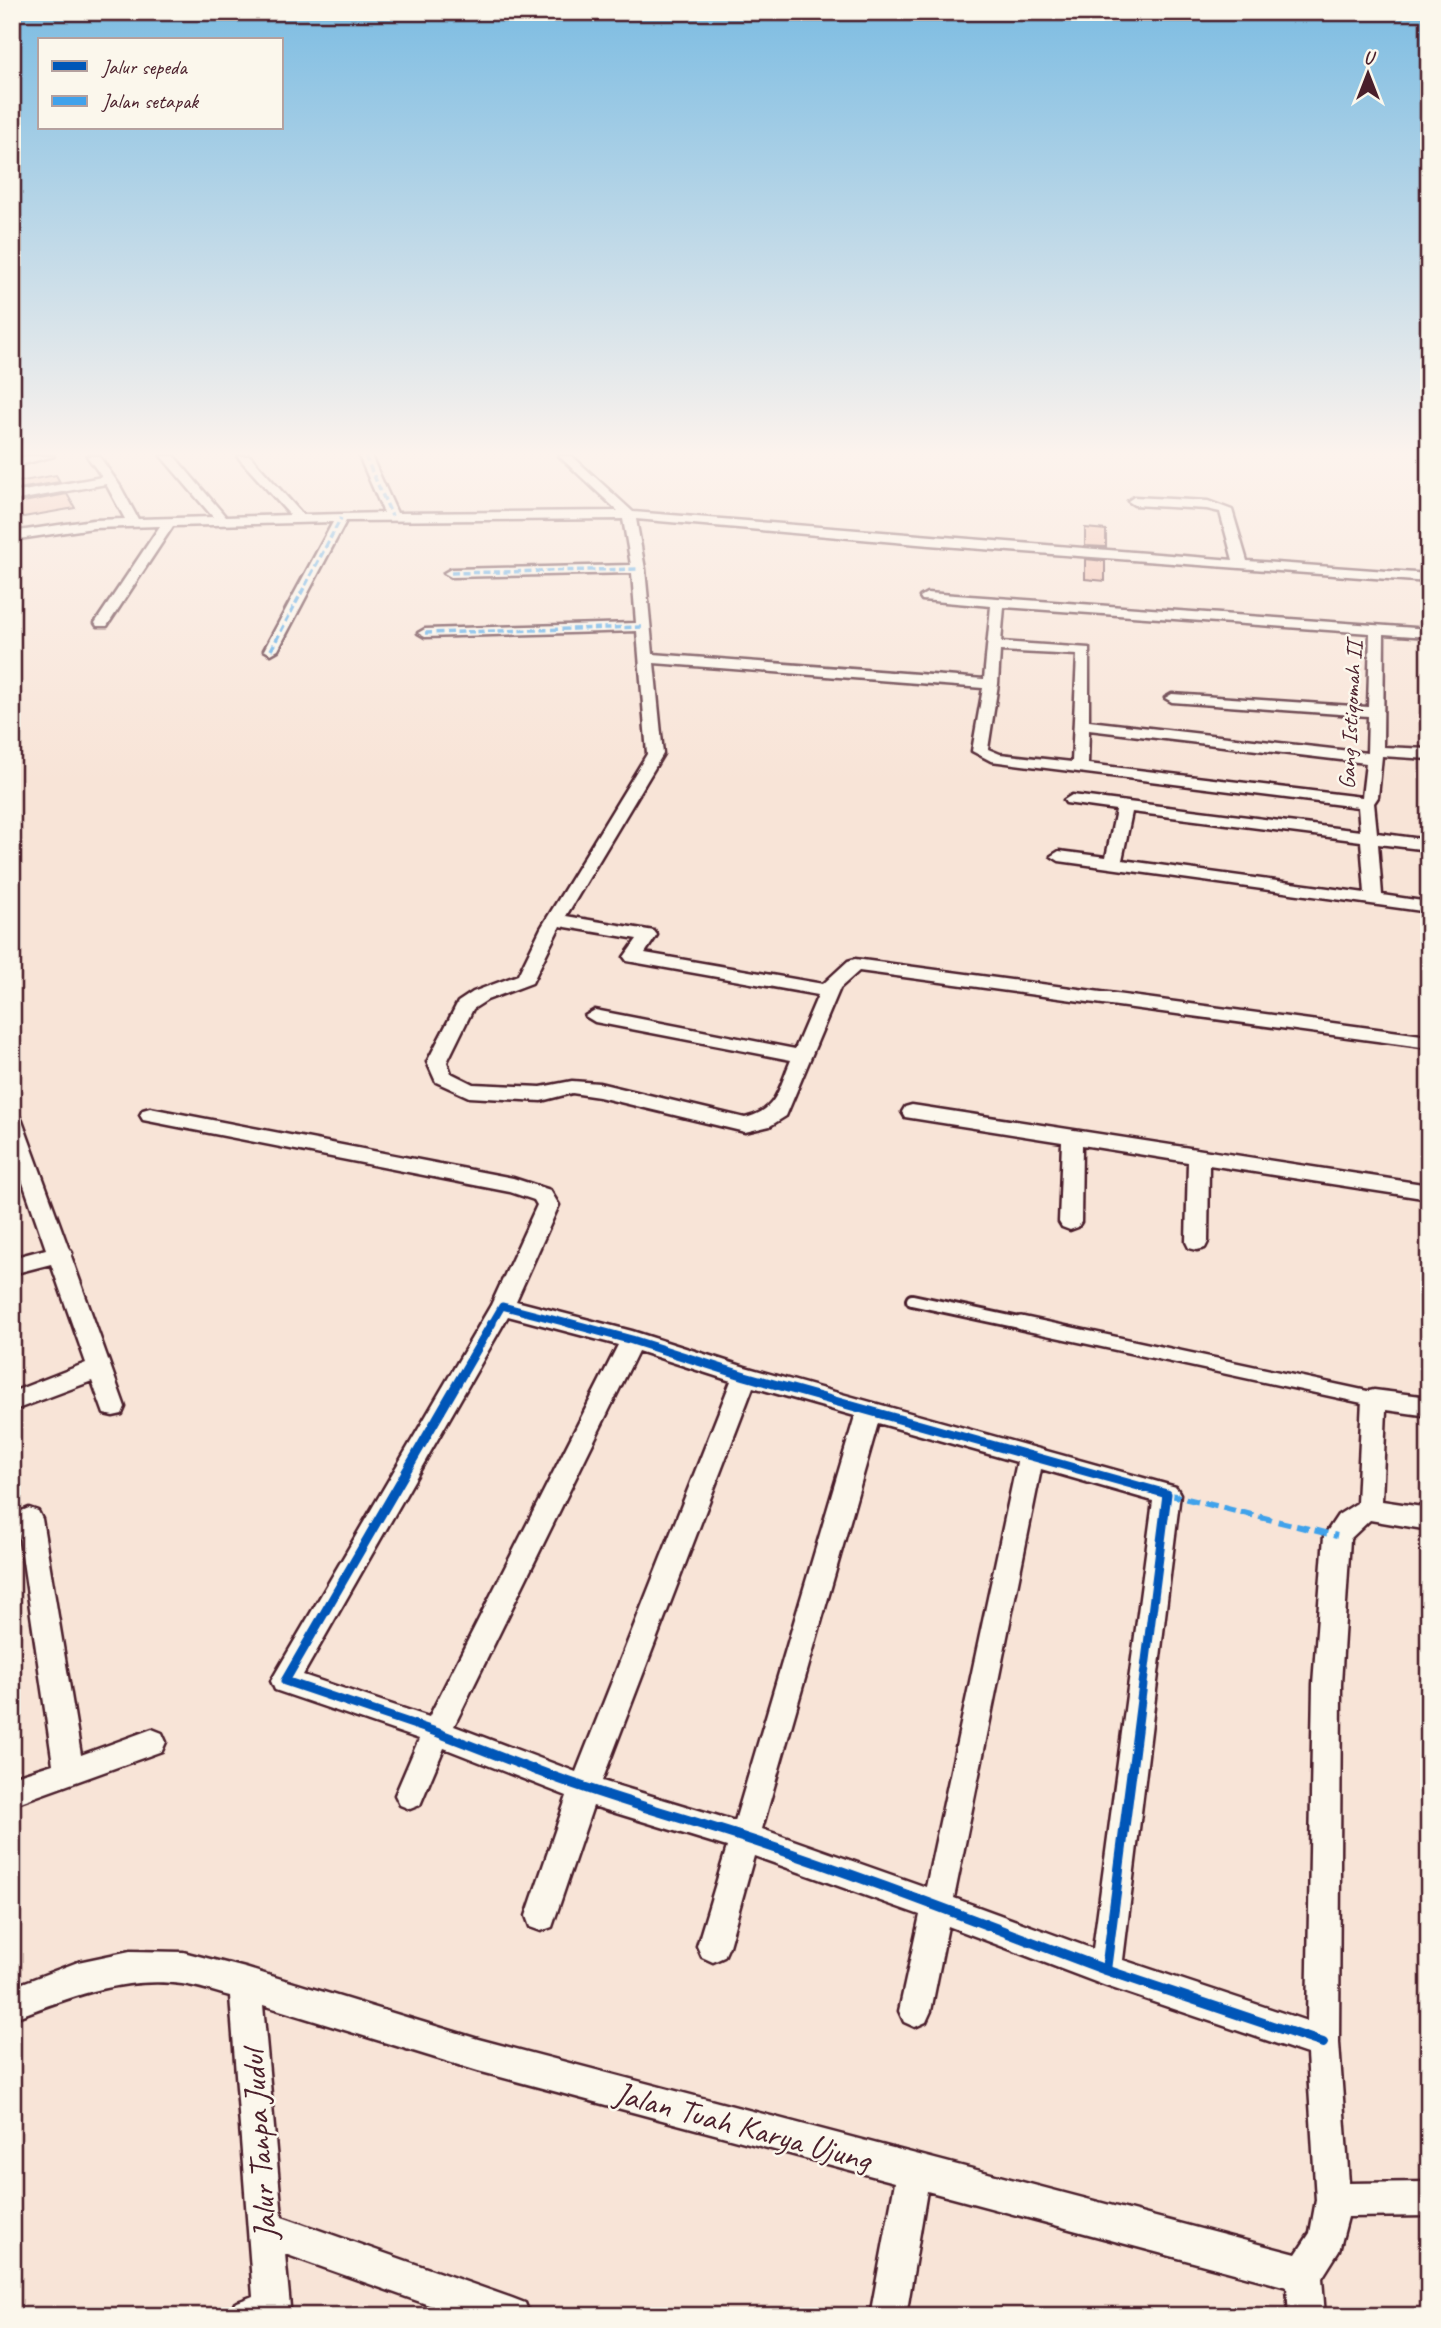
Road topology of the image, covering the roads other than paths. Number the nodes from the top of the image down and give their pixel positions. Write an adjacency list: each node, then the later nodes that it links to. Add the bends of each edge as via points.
1 (141, 565): 10 (street)
2 (316, 565): 16 (street)
3 (638, 565): 5 (street)
4 (1250, 565): 7 (street)
5 (639, 569): 6 (street); 11 (street)
6 (451, 573)
7 (1429, 578)
8 (927, 597): 9 (street)
9 (998, 603): 12 (street); 15 (street)
10 (102, 623)
11 (643, 627): 13 (street); 17 (street)
12 (1377, 630): 14 (street); 20 (street, Gang Istiqomah II)
13 (425, 633)
14 (1429, 634)
15 (993, 646): 18 (street); 21 (street, via 1084,651)
16 (271, 650)
17 (645, 658): 18 (street); 34 (street, via 655,754)
18 (991, 684): 24 (street, via 980,751 997,758)
19 (1172, 698): 20 (street)
20 (1376, 712): 23 (street, Gang Istiqomah II)
21 (1082, 725): 23 (street); 24 (street)
22 (1429, 754): 23 (street)
23 (1375, 755): 26 (street, Gang Istiqomah II)
24 (1080, 767): 26 (street)
25 (1072, 800): 27 (street)
26 (1366, 803): 28 (street, Gang Istiqomah II)
27 (1125, 807): 28 (street); 31 (street)
28 (1370, 838): 29 (street); 32 (street, Gang Istiqomah II)
29 (1429, 845)
30 (1059, 856): 31 (street)
31 (1113, 864): 32 (street)
32 (1374, 899): 33 (street)
33 (1429, 907)
34 (555, 920): 35 (street, via 648,936 633,957); 38 (street, via 525,979 465,1006 437,1062 443,1077 469,1090 541,1094 572,1087 598,1090 745,1125 779,1111)
35 (829, 991): 37 (street, via 855,964); 38 (street)
36 (595, 1016): 38 (street)
37 (1429, 1042)
38 (801, 1056)
39 (912, 1112): 42 (street)
40 (150, 1115): 51 (street, via 513,1185 542,1195 548,1205)
41 (12, 1121): 44 (street)
42 (1072, 1138): 43 (street); 46 (street)
43 (1199, 1157): 45 (street); 47 (street)
44 (21, 1173): 48 (street)
45 (1429, 1192)
46 (1070, 1222)
47 (1197, 1242)
48 (61, 1253): 49 (street); 53 (street)
49 (12, 1266)
50 (912, 1300): 55 (lane)
51 (502, 1306): 52 (street); 64 (street, via 285,1681)
52 (632, 1340): 54 (street); 64 (street)
53 (99, 1368): 56 (street); 57 (street)
54 (745, 1376): 59 (street); 67 (street)
55 (1374, 1399): 58 (street); 61 (street)
56 (12, 1402)
57 (113, 1407)
58 (1429, 1407)
59 (869, 1411): 60 (street); 70 (street)
60 (1031, 1457): 71 (street); 74 (street, via 1167,1494)
61 (1369, 1509): 62 (street); 78 (street, via 1359,1512 1337,1536 1327,1684)
62 (1429, 1519)
63 (12, 1526): 66 (street, via 29,1519)
64 (436, 1732): 67 (street); 69 (street)
65 (152, 1742): 66 (street)
66 (69, 1773): 68 (street)
67 (584, 1789): 70 (street); 72 (street)
68 (12, 1791)
69 (410, 1795)
70 (745, 1838): 71 (street); 73 (street)
71 (937, 1905): 74 (street); 77 (street)
72 (541, 1916)
73 (713, 1946)
74 (1106, 1970): 78 (street)
75 (246, 1984): 76 (street, Jalan Tuah Karya Ujung, via 183,1968 130,1967 78,1979); 79 (street, Jalan Tuah Karya Ujung, via 478,2055); 82 (street, Jalur Tanpa Judul)
76 (12, 2003)
77 (915, 2011)
78 (1323, 2043): 81 (street)
79 (914, 2170): 83 (street, Jalan Tuah Karya Ujung); 86 (street)
80 (1429, 2199): 81 (street)
81 (1333, 2200): 83 (street, via 1327,2239)
82 (265, 2229): 84 (street, Jalur Tanpa Judul); 85 (street)
83 (1304, 2274): 87 (street)
84 (265, 2313)
85 (512, 2316)
86 (888, 2316)
87 (1307, 2316)

